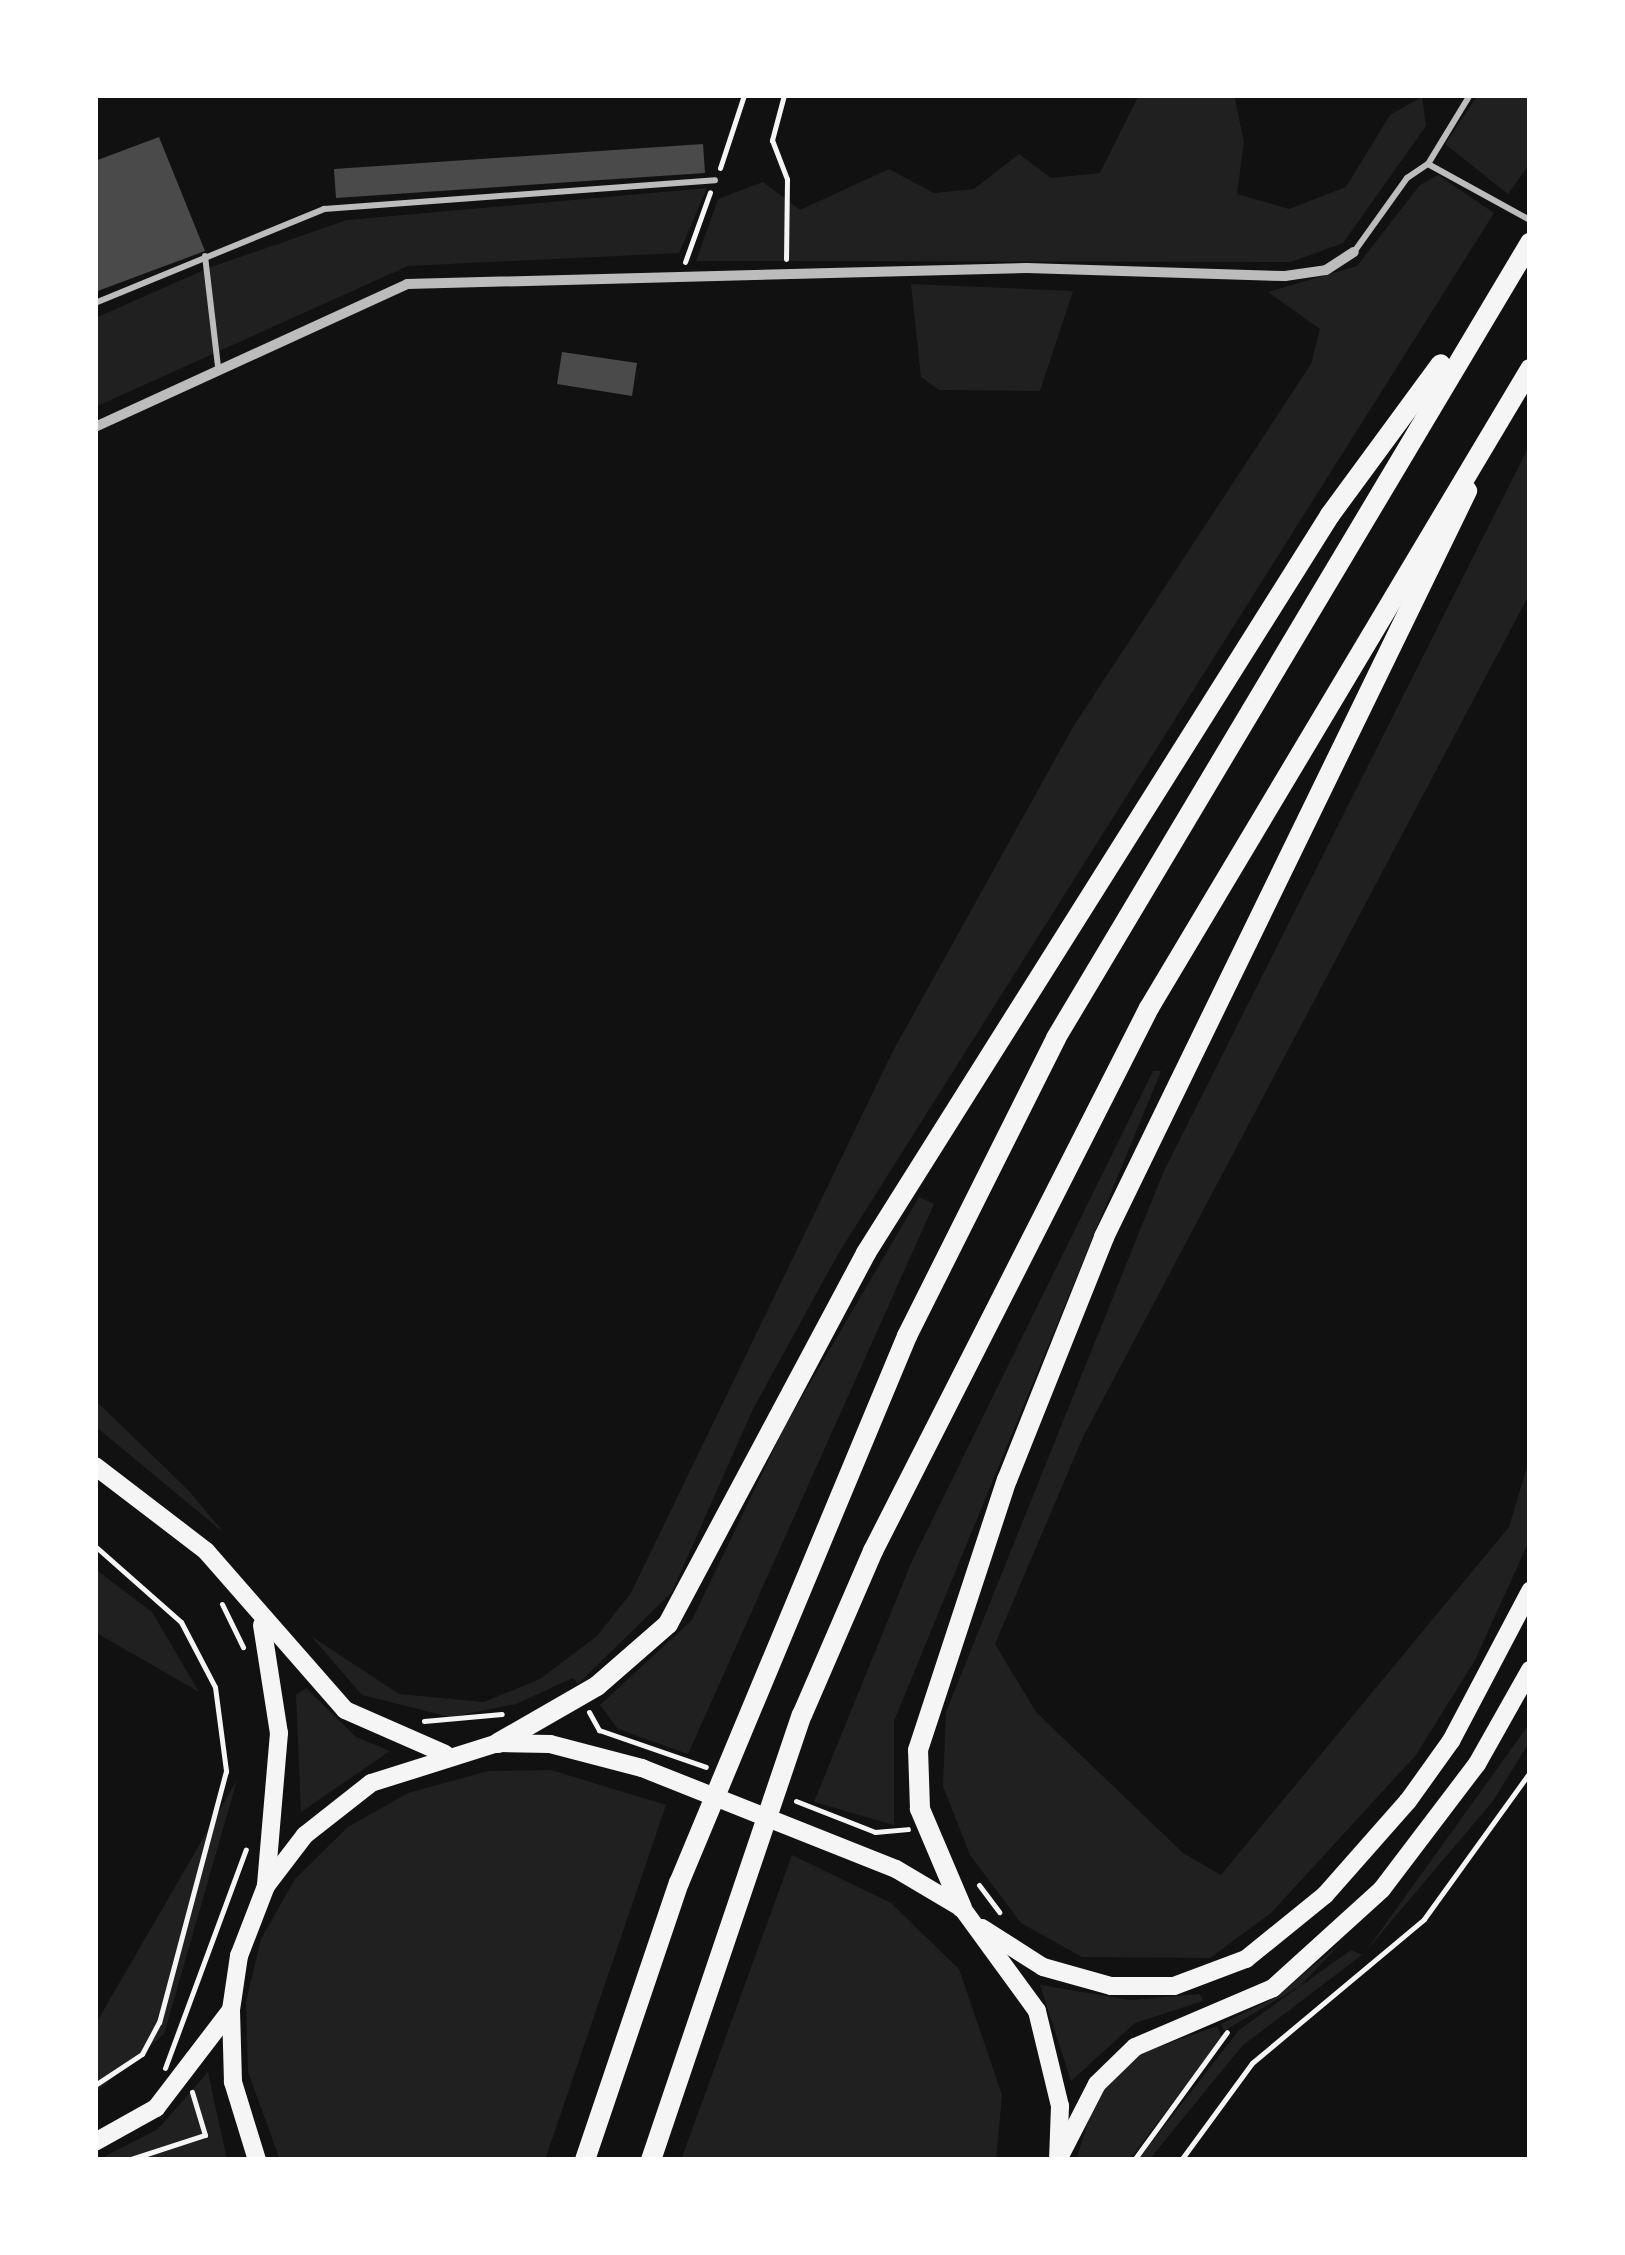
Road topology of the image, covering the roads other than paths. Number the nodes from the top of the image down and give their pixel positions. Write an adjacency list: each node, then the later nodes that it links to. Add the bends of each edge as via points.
1 (1470, 95): 2 (lane)
2 (1428, 164): 4 (lane, via 1449,169); 6 (lane, via 1407,178)
3 (715, 180): 7 (lane, via 324,209)
4 (1530, 220)
5 (1528, 245): 17 (highway, via 1330,514 956,1108 786,1394 668,1624 581,1696); 26 (highway, via 1056,1038 906,1336 679,1882)
6 (1354, 252): 9 (street, via 1326,270 1286,276 1160,268 407,284)
7 (206, 256): 8 (lane); 9 (lane)
8 (95, 303)
9 (218, 366): 12 (street)
10 (1530, 369): 11 (highway)
11 (1518, 388): 20 (highway, via 1104,1237 923,1721 925,1824); 27 (highway, via 1149,1008 873,1550 802,1715)
12 (95, 427)
13 (95, 1466): 15 (main road, via 206,1551)
14 (1530, 1590): 21 (main road, via 1452,1741 1408,1801 1325,1896 1246,1959 1174,1986 1111,1986 1043,1968)
15 (262, 1624): 18 (main road, via 345,1710); 19 (main road, via 279,1733)
16 (1530, 1670): 24 (main road, via 1477,1764 1382,1889 1273,1988 1156,2035 1116,2063)
17 (498, 1742): 18 (main road); 20 (main road, via 550,1744 642,1768 875,1860)
18 (446, 1754): 19 (main road, via 336,1807)
19 (266, 1886): 22 (main road, via 239,1956)
20 (962, 1908): 21 (main road)
21 (982, 1928): 24 (main road, via 1037,2011 1060,2106)
22 (231, 2010): 23 (main road, via 181,2082 133,2125); 25 (main road, via 233,2082)
23 (95, 2142)
24 (1058, 2159)
25 (257, 2160)
26 (585, 2160)
27 (651, 2160)

